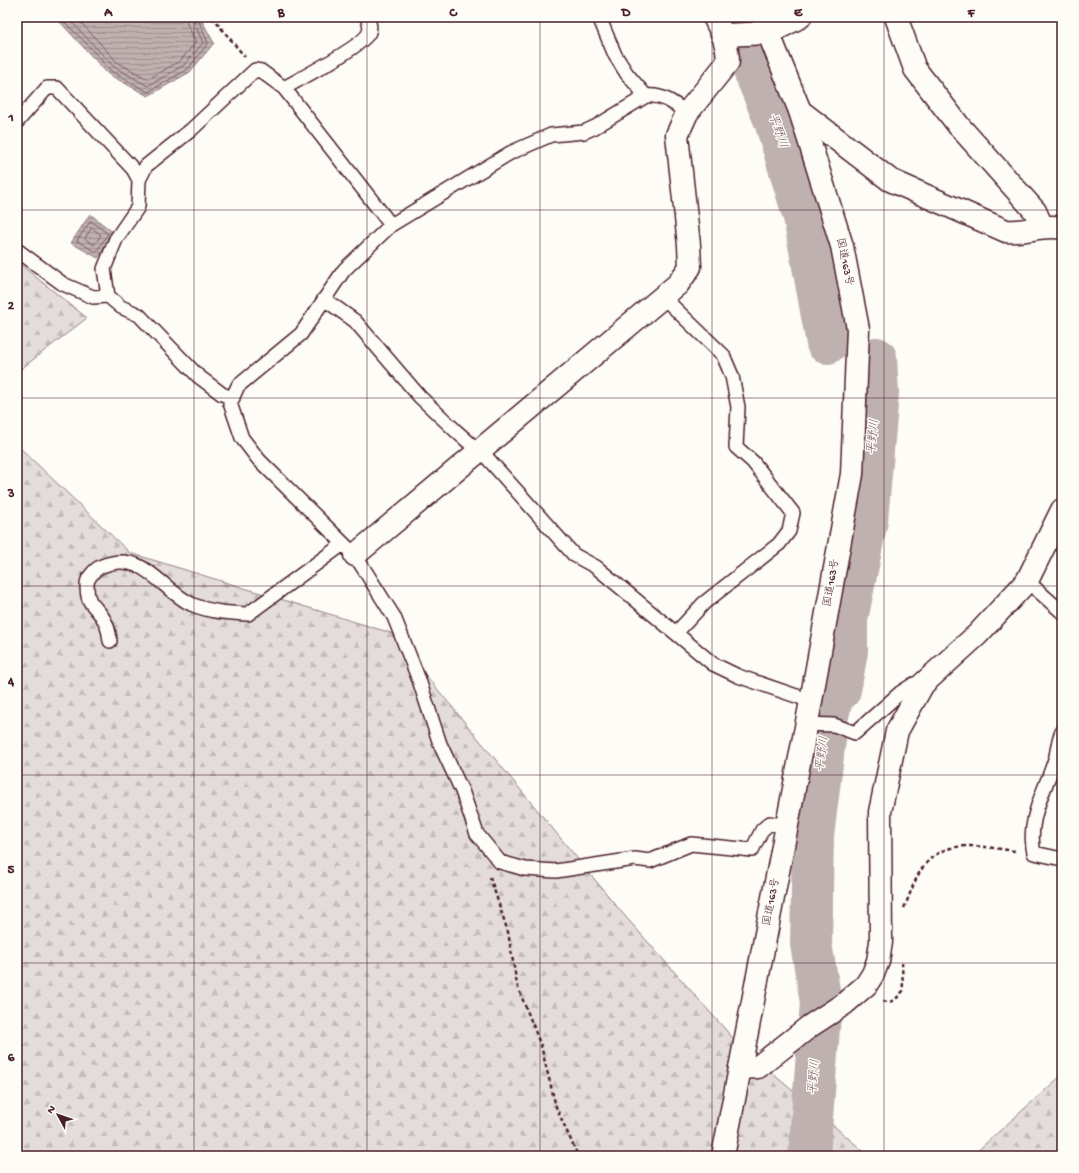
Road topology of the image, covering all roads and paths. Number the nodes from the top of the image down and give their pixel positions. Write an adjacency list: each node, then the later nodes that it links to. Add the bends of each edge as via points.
1 (212, 17): 8 (path)
2 (367, 17): 9 (lane, via 370,27 366,37 354,47)
3 (599, 17): 10 (lane, via 615,55)
4 (800, 17): 6 (main road)
5 (896, 17): 16 (main road, via 915,69 959,126)
6 (766, 25): 7 (main road); 11 (main road, 国道163号)
7 (719, 26): 12 (main road, via 728,51 728,62)
8 (256, 70): 9 (lane); 14 (lane, via 191,130 146,166)
9 (284, 88): 15 (lane)
10 (646, 96): 12 (lane, via 655,95 672,101); 15 (lane, via 589,129 551,135 510,153)
11 (800, 111): 16 (main road, via 890,180 910,190 1006,231 1019,232); 30 (main road, 国道163号, via 842,246 858,329 852,474)
12 (687, 113): 19 (main road, via 677,135 690,267 678,284)
13 (17, 122): 14 (lane, via 47,88 57,88 133,168)
14 (139, 180): 18 (lane, via 138,207 116,239 104,269)
15 (391, 225): 20 (lane, via 344,270)
16 (1052, 227)
17 (17, 250): 18 (lane, via 63,284 92,297)
18 (108, 296): 21 (lane, via 121,307 139,315 198,376 222,394)
19 (663, 297): 22 (main road); 27 (lane, via 723,355 732,376 738,407 736,447 753,462 793,513 790,531 779,544 704,603)
20 (324, 299): 21 (lane, via 301,334 238,386); 22 (lane, via 355,322 420,397)
21 (233, 398): 24 (lane, via 230,403 242,438 259,460)
22 (481, 451): 24 (main road); 27 (lane, via 574,555 596,568)
23 (1062, 510): 25 (main road)
24 (349, 550): 28 (lane, via 248,614 208,609 191,603 144,568 127,563 110,563 97,568 87,582 89,600 110,630); 33 (lane, via 394,617 419,680 440,744 462,791 477,834 500,862 525,869 556,871 635,859 650,861 691,844 752,850 762,830 770,823)
25 (1027, 581): 26 (lane); 29 (main road, via 978,634)
26 (1062, 612)
27 (676, 633): 30 (lane, via 713,664 738,676)
28 (110, 641)
29 (923, 684): 31 (lane, via 914,684 900,693 855,733 834,725); 39 (main road, via 896,731 880,812 879,955 873,974)
30 (811, 701): 31 (main road, 国道163号)
31 (813, 724): 33 (main road, 国道163号)
32 (1062, 732): 34 (lane, via 1033,821 1031,838)
33 (786, 826): 40 (main road, 国道163号)
34 (1034, 853): 35 (lane); 37 (path, via 956,846 934,854 923,867)
35 (1062, 859)
36 (489, 872): 41 (path, via 508,932 517,985 541,1046 556,1107)
37 (903, 911)
38 (902, 957): 39 (path, via 903,991 894,1001 888,1002)
39 (858, 992): 40 (main road, via 758,1067)
40 (740, 1068): 42 (main road, 国道163号)
41 (578, 1156)
42 (723, 1156)

